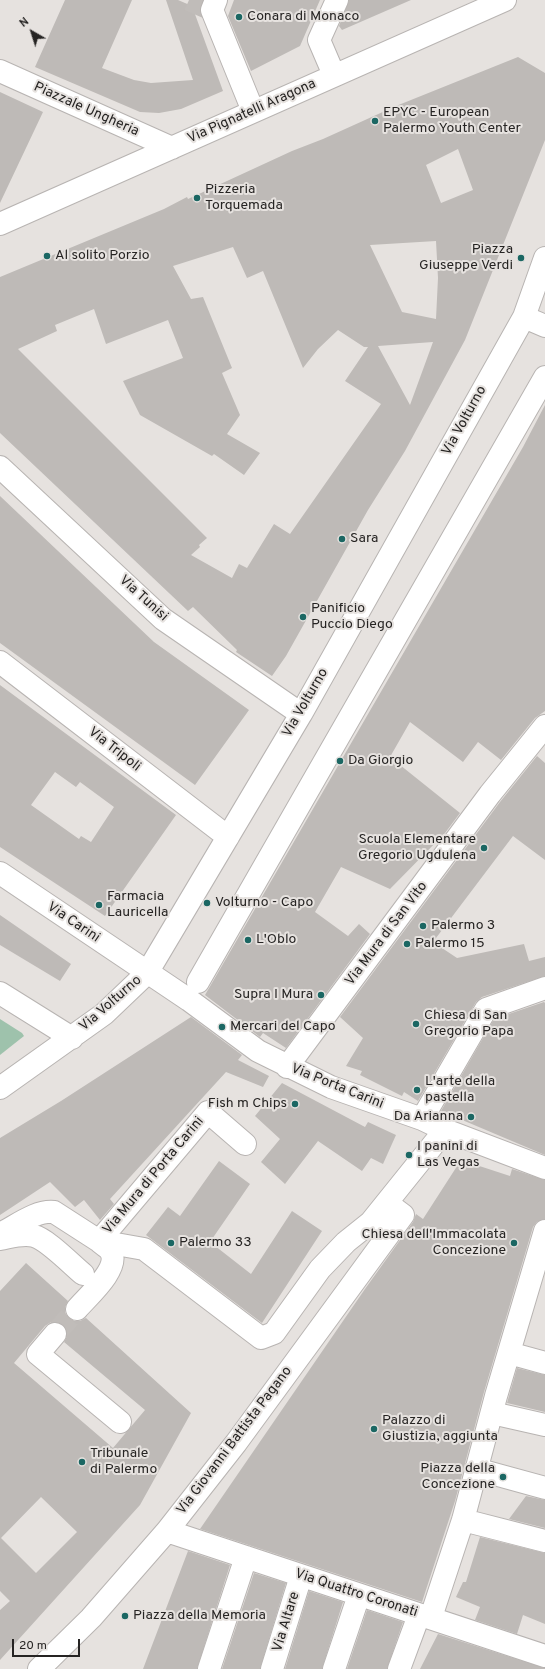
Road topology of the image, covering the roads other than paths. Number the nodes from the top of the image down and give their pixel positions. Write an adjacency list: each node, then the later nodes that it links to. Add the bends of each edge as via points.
1 (216, 0): 6 (street, via 212,10)
2 (337, 0): 5 (street, via 320,40)
3 (505, 0): 5 (street, Via Pignatelli Aragona)
4 (0, 72): 7 (street, Piazzale Ungheria)
5 (334, 75): 6 (street, Via Pignatelli Aragona)
6 (253, 112): 7 (street, Via Pignatelli Aragona)
7 (172, 148): 8 (street, Via Pignatelli Aragona)
8 (0, 224)
9 (544, 263): 10 (street, Via Volturno)
10 (524, 317): 11 (street); 15 (street, Via Volturno)
11 (545, 326)
12 (545, 377): 20 (street)
13 (0, 467): 15 (street, Via Tunisi, via 162,619)
14 (0, 662): 17 (street, Via Tripoli)
15 (301, 714): 17 (street, Via Volturno)
16 (544, 731): 24 (street, Via Mura di San Vito, via 490,794)
17 (228, 837): 19 (street, Via Volturno)
18 (0, 873): 19 (street, Via Carini)
19 (147, 972): 23 (street, Via Volturno, via 104,1014); 24 (street, Via Porta Carini, via 258,1051)
20 (198, 982)
21 (543, 992): 26 (street, via 486,1009)
22 (0, 993): 23 (street)
23 (72, 1038): 25 (street, Via Volturno)
24 (287, 1067): 26 (street, Via Porta Carini, via 331,1087)
25 (0, 1088)
26 (422, 1119): 27 (street, Via Porta Carini)
27 (445, 1130): 29 (street, Via Porta Carini); 30 (street)
28 (245, 1144): 34 (street, Via Mura di Porta Carini, via 208,1112)
29 (545, 1168)
30 (387, 1203): 34 (street, via 371,1222 346,1242 320,1269 274,1333 261,1338 144,1248); 46 (street, Via Giovanni Battista Pagano, via 403,1215 236,1443)
31 (545, 1231): 38 (street)
32 (0, 1234): 34 (street, via 48,1211 59,1214)
33 (0, 1239): 35 (street, via 20,1235 35,1236)
34 (99, 1241): 36 (street, via 111,1252 113,1263 105,1278)
35 (83, 1274)
36 (77, 1309)
37 (55, 1334): 41 (street, via 38,1354)
38 (509, 1353): 39 (street); 40 (street)
39 (545, 1363)
40 (494, 1405): 42 (street); 43 (street)
41 (120, 1422)
42 (545, 1425)
43 (476, 1469): 44 (street); 45 (street)
44 (545, 1488)
45 (463, 1520): 47 (street); 51 (street)
46 (167, 1531): 48 (street, Via Quattro Coronati); 53 (street, Via Giovanni Battista Pagano, via 91,1618)
47 (545, 1541)
48 (246, 1557): 49 (street, Via Quattro Coronati); 54 (street)
49 (301, 1576): 50 (street, Via Quattro Coronati); 55 (street, Via Altare)
50 (359, 1595): 51 (street, Via Quattro Coronati); 56 (street)
51 (425, 1616): 52 (street, Via Quattro Coronati); 57 (street)
52 (545, 1656)
53 (39, 1669)
54 (209, 1669)
55 (272, 1669)
56 (334, 1669)
57 (399, 1669)

